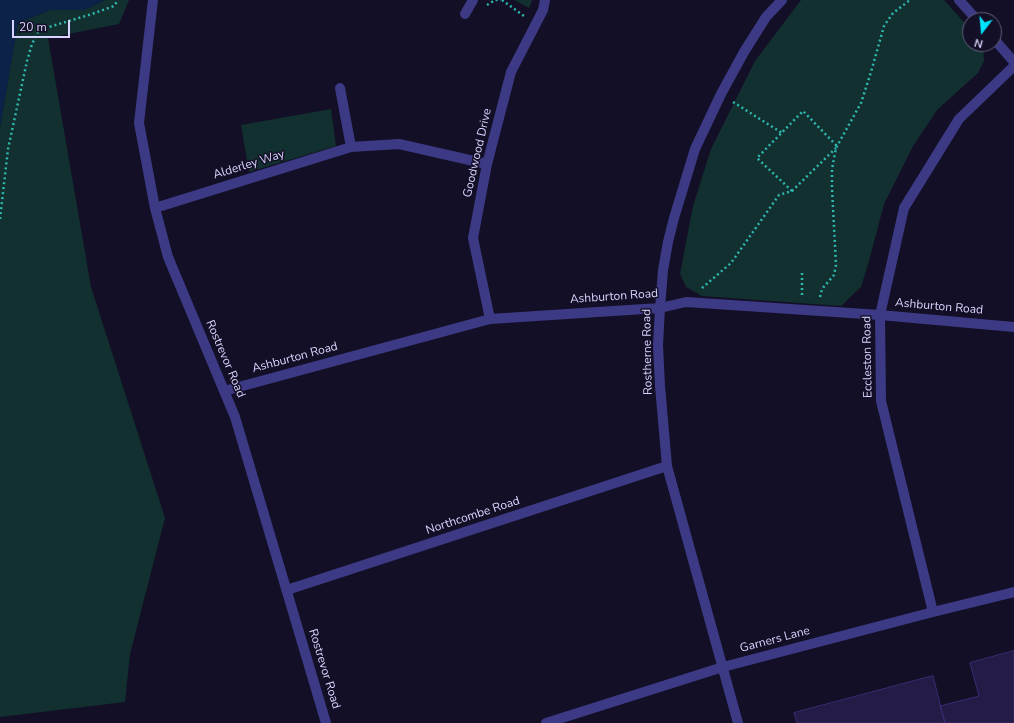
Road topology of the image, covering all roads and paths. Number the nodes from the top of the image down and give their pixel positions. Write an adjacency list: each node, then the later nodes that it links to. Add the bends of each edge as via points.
1 (118, 0): 23 (path, via 114,6 39,30 27,61 8,149)
2 (153, 0): 22 (street, Rostrevor Road, via 139,123)
3 (473, 0): 10 (street)
4 (502, 0): 11 (path)
5 (545, 0): 11 (street, Goodwood Drive)
6 (782, 0): 16 (street, Rostherne Road, via 766,17)
7 (910, 0): 19 (path, via 893,13 884,26 861,103)
8 (959, 0): 9 (street)
9 (970, 12)
10 (465, 14)
11 (536, 24): 20 (street, Goodwood Drive, via 511,72)
12 (1002, 48): 13 (street)
13 (1014, 62)
14 (1014, 66): 29 (street, Eccleston Road, via 959,118 904,208)
15 (340, 88): 18 (street)
16 (721, 94): 17 (path); 26 (street, Rostherne Road, via 695,149 674,218 663,270)
17 (782, 133): 19 (path, via 803,111); 21 (path, via 757,158)
18 (351, 147): 20 (street, Alderley Way, via 399,144); 22 (street, Alderley Way)
19 (837, 147): 21 (path); 28 (path, via 832,168 836,265 834,275 822,289)
20 (487, 164): 30 (street, Goodwood Drive, via 473,238)
21 (792, 191): 25 (path, via 779,195 731,262)
22 (155, 208): 32 (street, Rostrevor Road, via 168,256)
23 (0, 218)
24 (802, 272): 27 (path)
25 (686, 302): 26 (street, Ashburton Road); 27 (street, Ashburton Road)
26 (660, 308): 30 (street, Ashburton Road); 33 (street, Rostherne Road, via 658,345)
27 (802, 310): 28 (street, Ashburton Road)
28 (817, 310): 29 (street, Ashburton Road)
29 (880, 315): 31 (street, Ashburton Road); 36 (street, Eccleston Road, via 881,401)
30 (490, 319): 32 (street, Ashburton Road)
31 (1014, 327)
32 (224, 391): 34 (street, Rostrevor Road, via 235,417)
33 (667, 466): 34 (street, Northcombe Road); 37 (street, Rostherne Road)
34 (287, 590): 38 (street, Rostrevor Road)
35 (1014, 592): 36 (street, Garners Lane)
36 (933, 612): 37 (street, Garners Lane)
37 (723, 668): 39 (street, Garners Lane); 40 (street, Rostherne Road)
38 (326, 723)
39 (546, 723)
40 (738, 723)

